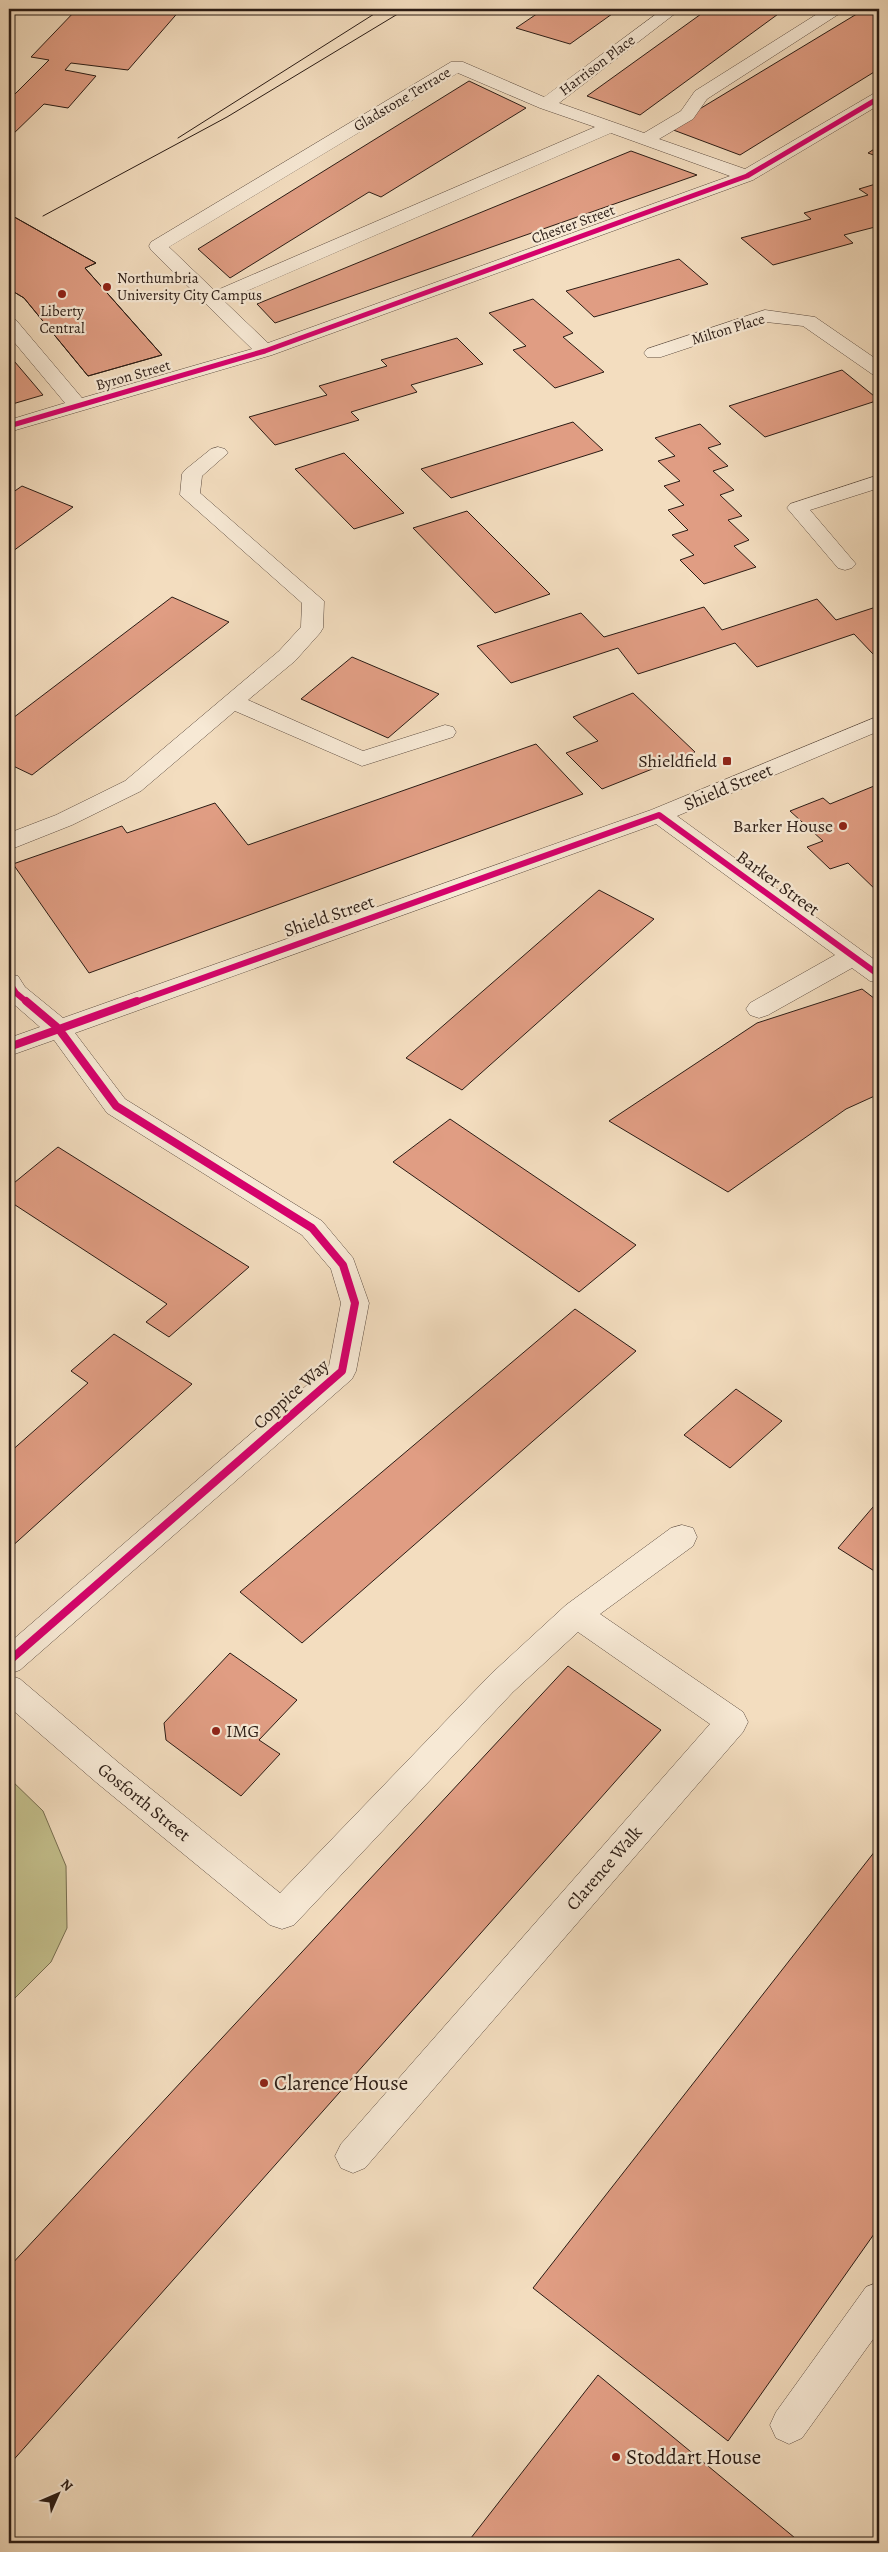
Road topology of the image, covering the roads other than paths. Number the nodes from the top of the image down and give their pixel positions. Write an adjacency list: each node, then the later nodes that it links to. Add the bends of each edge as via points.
1 (673, 9): 4 (street, Harrison Place)
2 (836, 9): 6 (street, via 700,95 687,115)
3 (879, 98): 7 (street, Chester Street)
4 (546, 104): 5 (street, Gladstone Terrace); 8 (street, Gladstone Terrace, via 457,66 158,246)
5 (610, 127): 6 (street, Gladstone Terrace); 8 (street)
6 (646, 140): 7 (street, Gladstone Terrace)
7 (747, 176): 10 (street, Chester Street)
8 (212, 299): 10 (street)
9 (9, 324): 13 (street)
10 (265, 351): 13 (street, Byron Street)
11 (654, 353): 12 (street, Milton Place, via 765,316 808,321)
12 (879, 370)
13 (78, 406): 14 (street, Byron Street)
14 (9, 426)
15 (218, 453): 18 (street, via 192,474 190,495 313,601 312,628 287,656)
16 (879, 481): 17 (street, via 797,508)
17 (845, 564)
18 (233, 702): 20 (street, via 362,759); 22 (street, via 133,786 64,820)
19 (879, 723): 21 (street, Shield Street)
20 (445, 732)
21 (659, 815): 23 (street, Barker Street); 27 (street, Shield Street)
22 (9, 842)
23 (853, 956): 24 (street, Barker Street); 26 (street)
24 (879, 974)
25 (9, 982): 27 (street, Coppice Way, via 16,993)
26 (759, 1008)
27 (58, 1028): 28 (street, Shield Street); 31 (street, Coppice Way, via 116,1106 312,1228 343,1265 355,1303 342,1371)
28 (9, 1047)
29 (682, 1537): 30 (street)
30 (577, 1614): 32 (street, Gosforth Street, via 502,1683 282,1914); 33 (street, Clarence Walk, via 732,1722)
31 (9, 1661)
32 (9, 1688)
33 (354, 2156)
34 (879, 2300): 35 (street)
35 (790, 2425)

